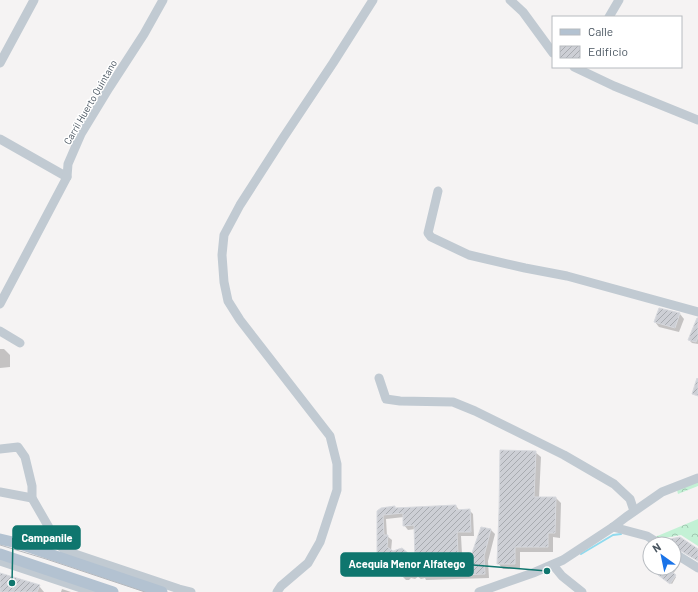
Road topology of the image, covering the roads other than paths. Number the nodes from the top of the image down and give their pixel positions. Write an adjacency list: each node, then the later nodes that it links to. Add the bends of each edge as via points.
1 (34, 0): 8 (street)
2 (163, 0): 12 (street, Carril Huerto Quintano, via 81,134 68,164)
3 (373, 0): 36 (street, via 240,205 224,235 222,255 228,301 330,436 337,464 337,490 320,542 308,563)
4 (510, 0): 7 (street, via 523,12)
5 (619, 0): 6 (street)
6 (610, 16)
7 (552, 52)
8 (0, 63)
9 (576, 68): 10 (street)
10 (698, 120)
11 (0, 139): 12 (street)
12 (67, 177): 14 (street, Carril Huerto Quintano)
13 (438, 191): 15 (street, via 428,233 431,237 463,252 567,276)
14 (0, 304)
15 (698, 312)
16 (0, 332): 17 (street)
17 (20, 343)
18 (379, 378): 23 (street, via 386,399 453,402 564,455 614,484 630,499)
19 (0, 448): 22 (street, via 18,447 24,457 32,486)
20 (698, 478): 23 (street, via 662,492)
21 (0, 492): 22 (street)
22 (32, 498): 35 (street, via 59,545 66,551)
23 (634, 511): 24 (street)
24 (613, 528): 25 (street); 30 (street)
25 (647, 536)
26 (0, 539): 34 (main road)
27 (0, 554): 33 (main road)
28 (682, 558): 31 (street)
29 (0, 562): 32 (street)
30 (553, 565): 37 (street); 38 (street)
31 (698, 568)
32 (93, 592)
33 (113, 592)
34 (162, 592)
35 (191, 592)
36 (277, 592)
37 (479, 592)
38 (582, 592)

